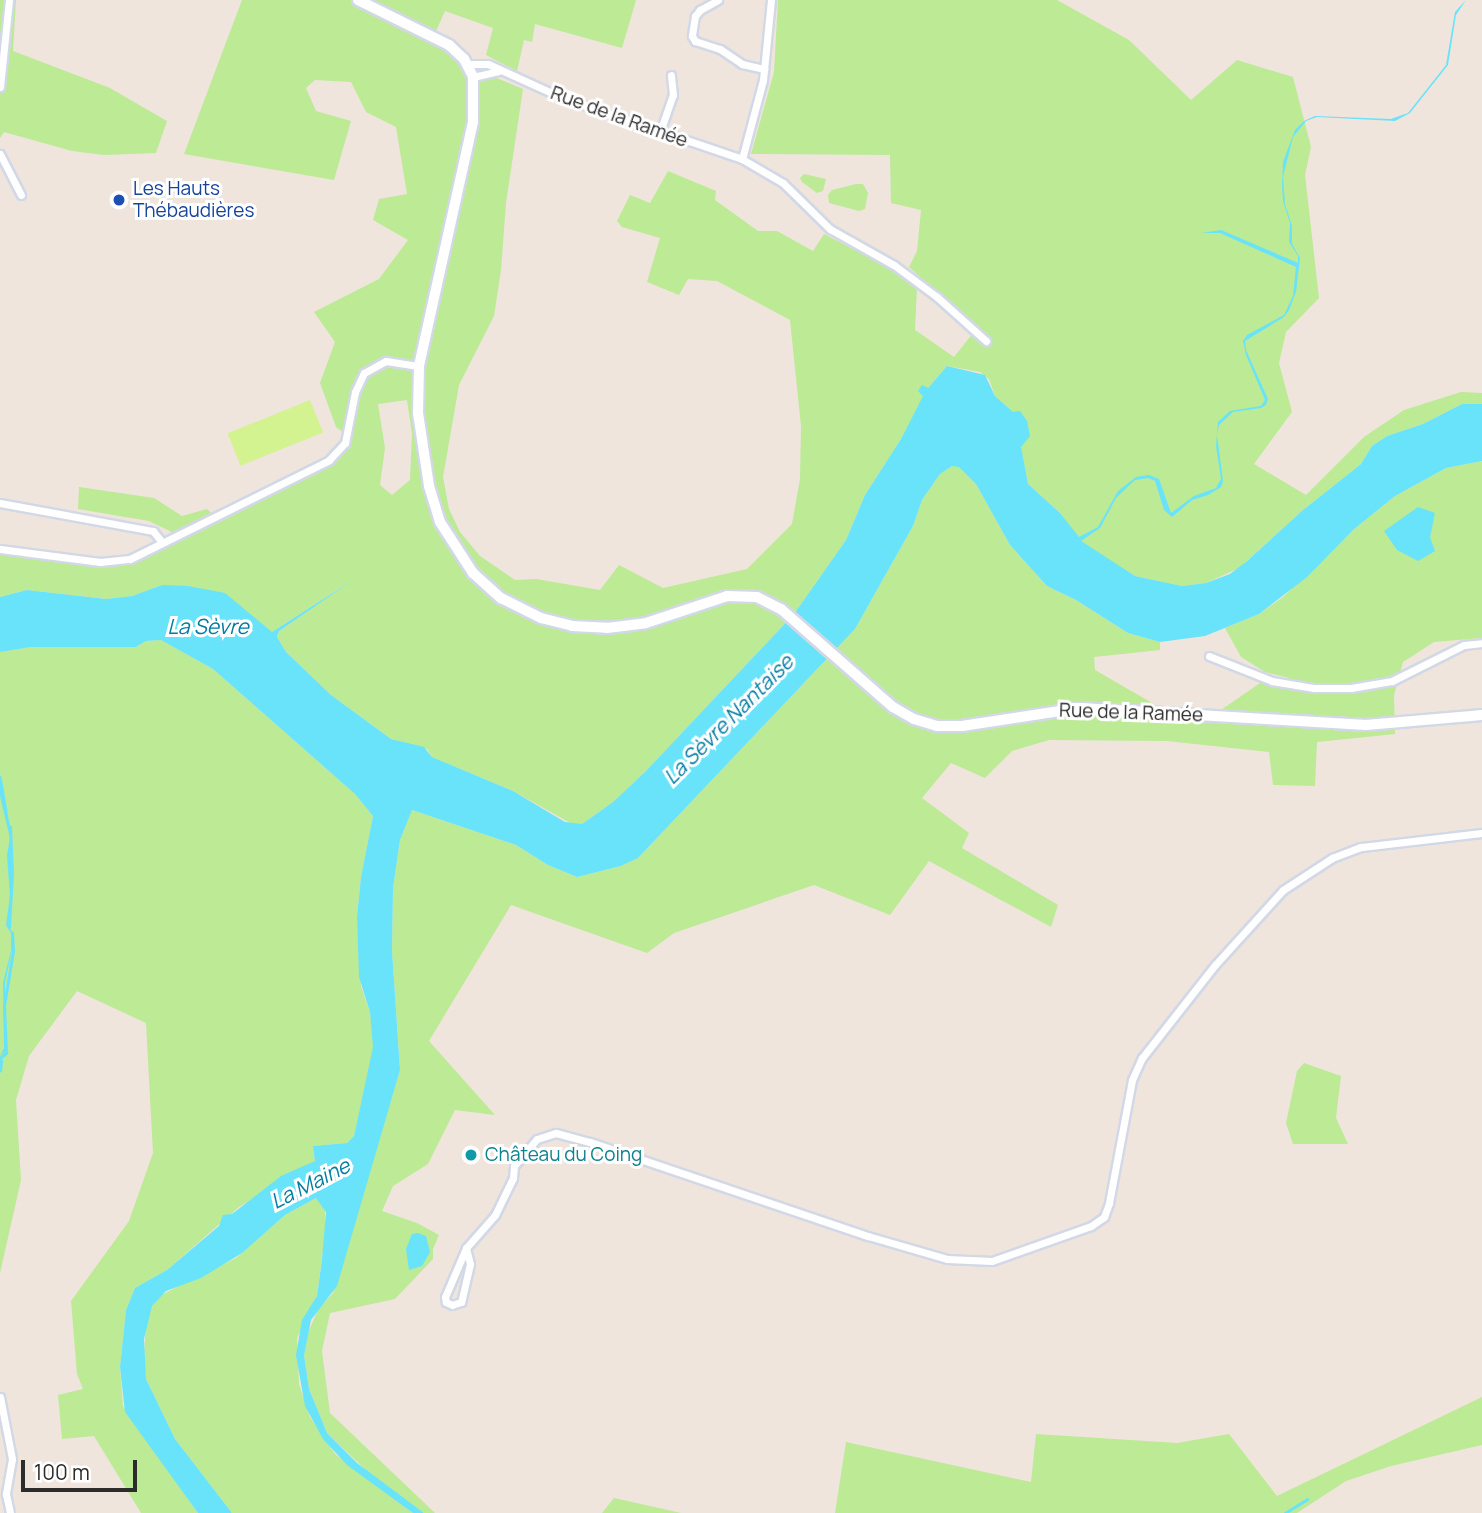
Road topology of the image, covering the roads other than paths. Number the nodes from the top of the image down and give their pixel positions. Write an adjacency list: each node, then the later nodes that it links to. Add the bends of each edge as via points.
1 (9, 0): 10 (street)
2 (358, 0): 5 (main road, via 449,45)
3 (718, 0): 6 (street, via 695,16 695,41 720,49 742,64)
4 (771, 0): 6 (street)
5 (468, 64): 7 (street, Rue de la Ramée, via 488,64); 9 (main road)
6 (764, 69): 13 (street)
7 (499, 71): 9 (street); 11 (street, Rue de la Ramée)
8 (671, 75): 11 (street, via 673,95)
9 (474, 77): 16 (main road, Rue de la Ramée, via 473,122)
10 (0, 88)
11 (660, 132): 13 (street, Rue de la Ramée)
12 (0, 154): 14 (street)
13 (742, 159): 15 (street, Rue de la Ramée, via 783,183 830,229 937,296)
14 (21, 195)
15 (986, 341)
16 (419, 366): 18 (street, via 386,361 364,373 355,392 345,443 329,460); 22 (main road, Rue de la Ramée, via 418,412 435,510 473,573 501,598 541,618 589,627 646,623 735,595 757,597 781,609 892,707 914,719 947,727 1080,708 1326,723 1402,723)
17 (0, 503): 18 (street, via 153,531)
18 (162, 542): 19 (street, via 115,563)
19 (0, 549)
20 (1482, 643): 21 (street, via 1464,645 1392,681 1351,688 1272,681)
21 (1209, 656)
22 (1482, 715)
23 (1482, 834): 24 (street, via 1361,847 1303,875 1275,899 1215,965 1142,1058 1132,1080 1109,1203 1104,1217 1091,1226 992,1261 947,1259 556,1133 537,1139 526,1149 514,1166 495,1214)
24 (466, 1248): 24 (street, via 445,1297 452,1305 461,1302 470,1264)
25 (0, 1397): 26 (street, via 12,1459 6,1494)
26 (10, 1513)

